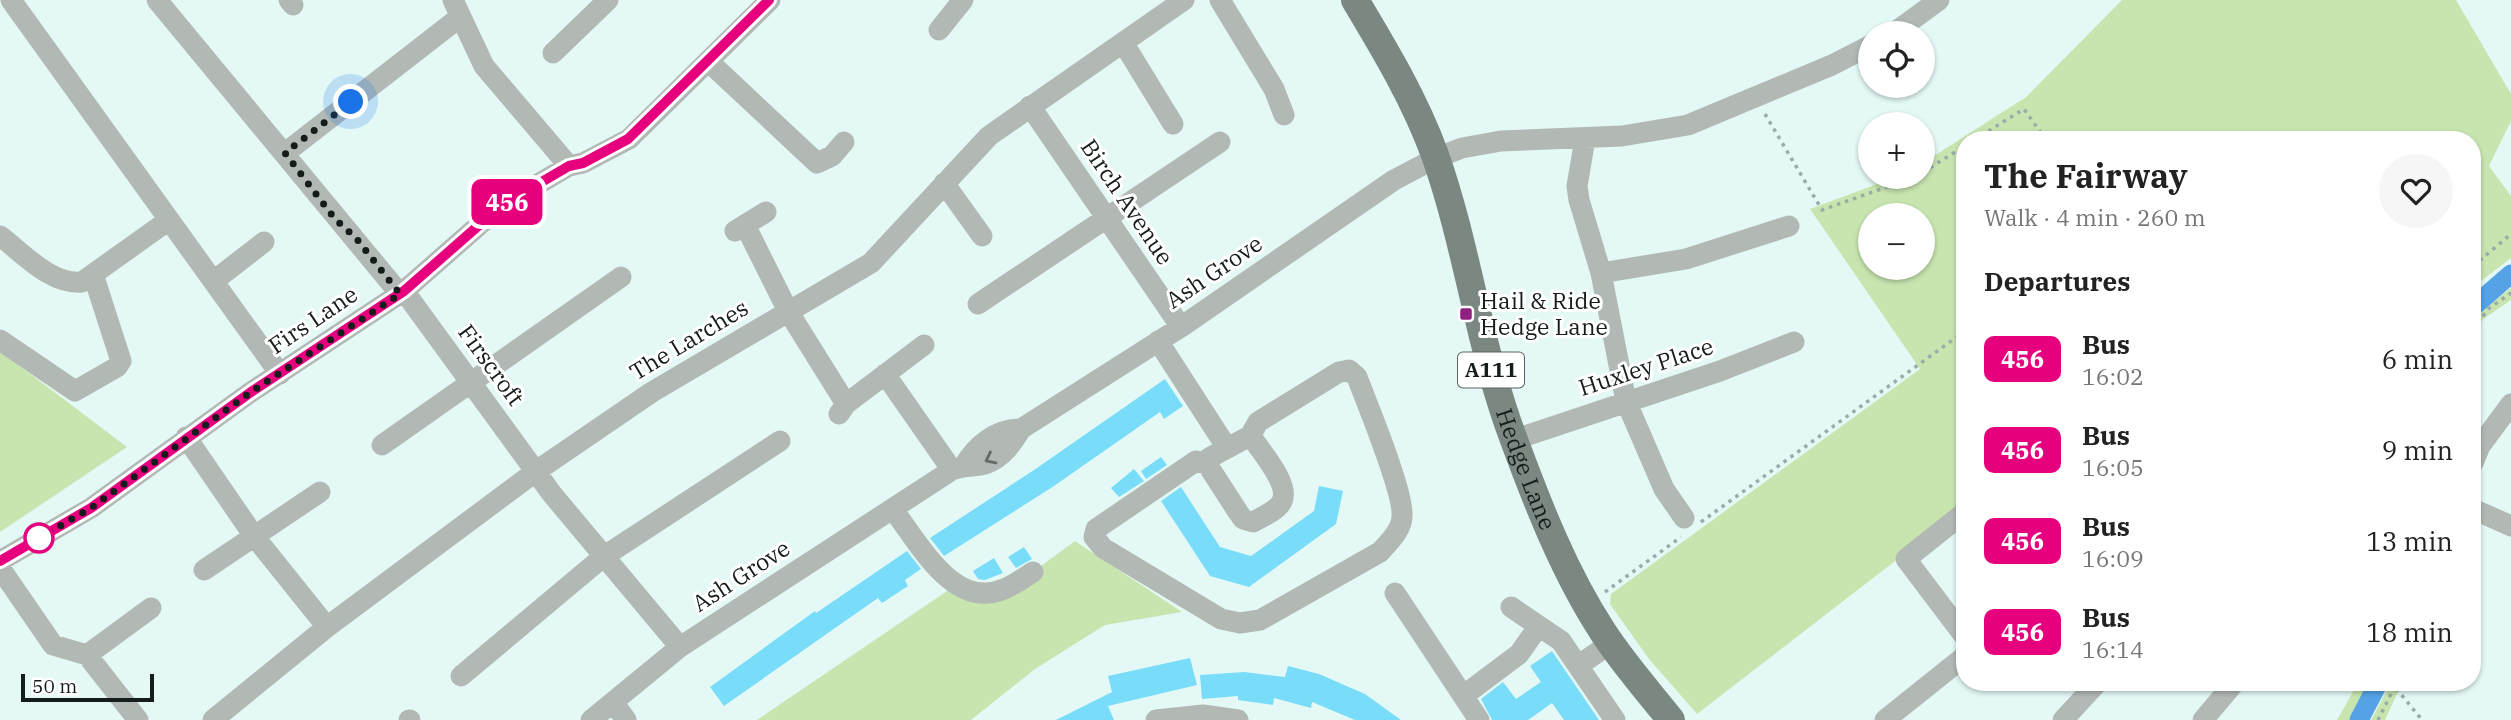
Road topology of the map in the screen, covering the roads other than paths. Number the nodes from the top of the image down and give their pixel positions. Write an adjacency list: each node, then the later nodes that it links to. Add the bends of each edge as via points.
1 (11, 0): 29 (street)
2 (157, 0): 23 (street, Firscroft)
3 (608, 0): 15 (street)
4 (769, 0): 16 (street, Firs Lane)
5 (963, 0): 12 (street)
6 (1185, 0): 13 (street, The Larches)
7 (1220, 0): 18 (street, via 1274,89)
8 (1355, 0): 24 (main road, Hedge Lane / A111, via 1391,59)
9 (1938, 0): 11 (street)
10 (457, 9): 23 (street); 25 (street, via 484,66)
11 (1910, 21)
12 (939, 30)
13 (1124, 44): 17 (street, The Larches); 19 (street)
14 (1858, 51): 20 (street, Ash Grove, via 1688,125)
15 (553, 53)
16 (708, 61): 21 (street, via 817,163 832,156); 25 (street, Firs Lane, via 628,139)
17 (1030, 106): 26 (street, The Larches, via 989,136); 28 (street, Birch Avenue)
18 (1284, 115)
19 (1173, 124)
20 (1586, 139): 24 (street, Ash Grove, via 1501,141); 34 (street, via 1577,186)
21 (844, 142)
22 (1220, 142): 28 (street)
23 (285, 153): 38 (street, Firscroft, via 335,219)
24 (1436, 158): 41 (street, Ash Grove, via 1394,180); 53 (main road, Hedge Lane / A111, via 1480,335)
25 (569, 166): 38 (street, Firs Lane, via 502,205)
26 (944, 183): 32 (street); 40 (street, The Larches, via 871,263)
27 (766, 212): 40 (street, via 740,228)
28 (1105, 218): 39 (street); 41 (street, Birch Avenue)
29 (169, 220): 35 (street); 37 (street)
30 (1789, 226): 34 (street, via 1686,259)
31 (0, 236): 35 (street, via 62,282 82,282)
32 (982, 236)
33 (264, 243): 37 (street)
34 (1601, 273): 49 (street)
35 (93, 274): 42 (street, via 121,361 117,368 72,390)
36 (621, 277): 48 (street)
37 (215, 280): 46 (street)
38 (402, 292): 46 (street, Firs Lane); 48 (street, Firscroft)
39 (978, 304)
40 (788, 311): 47 (street, via 842,410); 60 (street, The Larches, via 652,392)
41 (1181, 327): 43 (street, Ash Grove)
42 (0, 340)
43 (1157, 341): 57 (street); 59 (street, Ash Grove, via 1020,429 1008,428 974,449)
44 (1794, 342): 49 (street, Huxley Place)
45 (924, 345): 47 (street)
46 (280, 374): 51 (street, Firs Lane)
47 (885, 374): 59 (street)
48 (471, 381): 55 (street); 60 (street, Firscroft)
49 (1626, 401): 53 (street, Huxley Place); 64 (street, via 1664,489)
50 (2511, 404): 56 (street)
51 (186, 437): 67 (street); 69 (street, Firs Lane, via 91,508)
52 (1249, 438): 57 (street); 58 (street, via 1281,484 1284,496 1280,506 1253,522 1243,519); 58 (street, via 1258,422 1349,370 1357,377 1398,494 1403,516 1394,536 1380,552 1260,620 1240,623 1222,619 1103,548 1094,537 1096,529 1196,461)
53 (1513, 440): 79 (main road, Hedge Lane / A111, via 1569,572)
54 (780, 441): 68 (street)
55 (382, 445)
56 (2481, 445)
57 (1227, 448): 58 (street)
58 (1207, 464)
59 (958, 468): 62 (street, Ash Grove)
60 (535, 472): 68 (street, Firscroft); 78 (street, The Larches)
61 (320, 492): 67 (street)
62 (893, 510): 72 (street, via 947,579 961,588 989,593); 80 (street, Ash Grove)
63 (2481, 513): 66 (street)
64 (1684, 518)
65 (1956, 519): 76 (street, via 1906,559)
66 (2511, 526)
67 (254, 536): 71 (street); 78 (street)
68 (603, 557): 80 (street, Firscroft); 84 (street)
69 (0, 561)
70 (0, 568): 81 (street, via 53,645)
71 (204, 570)
72 (1033, 572)
73 (1395, 593): 87 (street)
74 (1511, 607): 77 (street)
75 (151, 608): 81 (street)
76 (1956, 625)
77 (1538, 626): 83 (street, via 1561,641); 87 (street, via 1519,654)
78 (327, 627): 90 (street, The Larches)
79 (1611, 643): 83 (street); 96 (main road, Hedge Lane / A111)
80 (680, 647): 88 (street, Ash Grove)
81 (87, 655): 89 (street)
82 (1956, 663): 97 (street)
83 (1579, 665): 95 (street)
84 (461, 676)
85 (2090, 691): 98 (street)
86 (2227, 691): 99 (street)
87 (1463, 696): 94 (street)
88 (600, 714): 91 (street)
89 (138, 720)
90 (213, 720)
91 (626, 720)
92 (1156, 720): 93 (street, via 1203,715)
93 (1238, 720)
94 (1479, 720)
95 (1615, 720)
96 (1671, 720)
97 (1885, 720)
98 (2063, 720)
99 (2203, 720)

